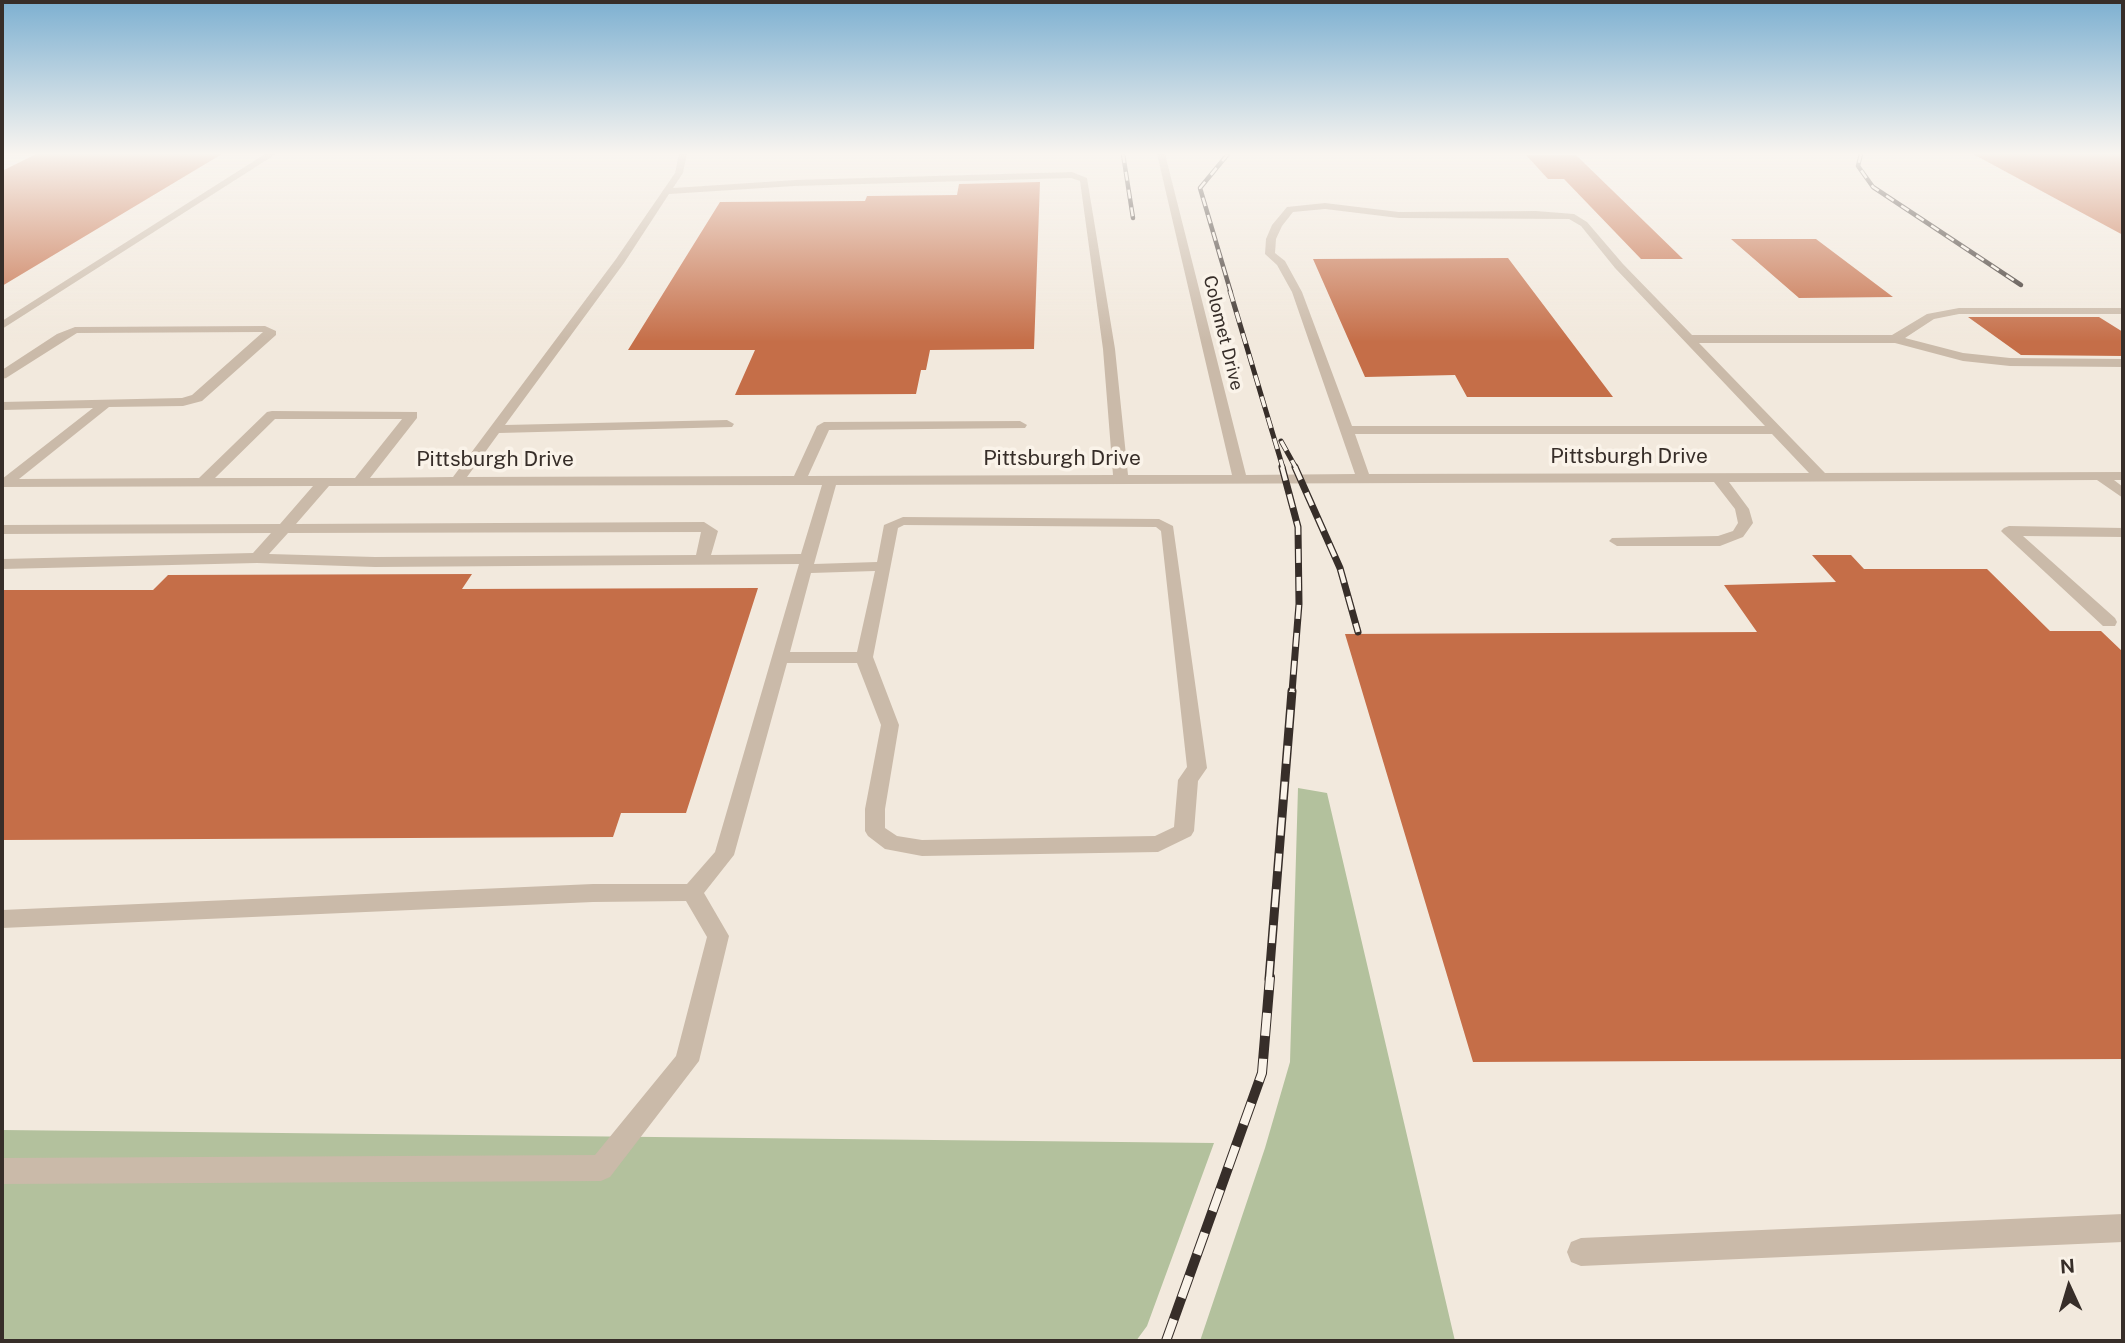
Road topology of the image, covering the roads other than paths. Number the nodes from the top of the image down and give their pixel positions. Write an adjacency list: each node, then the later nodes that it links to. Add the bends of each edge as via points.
1 (175, 217): 8 (street)
2 (649, 217): 17 (street)
3 (1089, 217): 26 (street, via 1109,349)
4 (1176, 217): 24 (street, Colomet Drive)
5 (1281, 217): 18 (street, via 1270,254 1282,263 1297,292)
6 (1572, 217): 9 (street, via 1584,224)
7 (2123, 311): 10 (street, via 1959,311 1931,316)
8 (2, 326)
9 (1689, 339): 10 (street); 19 (street)
10 (1895, 340): 11 (street, via 1963,357 2010,362)
11 (2123, 363)
12 (2, 374): 13 (street, via 75,330 272,333 197,398)
13 (107, 403): 14 (street); 33 (street)
14 (2, 406)
15 (727, 424): 17 (street)
16 (1020, 425): 28 (street, via 824,426)
17 (495, 429): 27 (street)
18 (1346, 430): 19 (street); 25 (street)
19 (1776, 430): 22 (street)
20 (2100, 476): 21 (street, Pittsburgh Drive); 22 (street, Pittsburgh Drive); 34 (street)
21 (2123, 476)
22 (1821, 477): 23 (street, Pittsburgh Drive)
23 (1719, 478): 25 (street, Pittsburgh Drive); 38 (street, via 1742,509 1746,523 1738,534 1720,541)
24 (1240, 479): 25 (street, Pittsburgh Drive); 26 (street, Pittsburgh Drive)
25 (1364, 479)
26 (1121, 480): 29 (street, Pittsburgh Drive)
27 (457, 481): 28 (street, Pittsburgh Drive); 32 (street, Pittsburgh Drive)
28 (799, 481): 29 (street, Pittsburgh Drive)
29 (830, 481): 42 (street)
30 (203, 482): 31 (street, Pittsburgh Drive); 32 (street, via 272,415 412,415); 33 (street, Pittsburgh Drive)
31 (326, 482): 32 (street, Pittsburgh Drive); 35 (street)
32 (359, 482)
33 (3, 483)
34 (2123, 494)
35 (284, 526): 36 (street); 39 (street); 40 (street, via 704,527 710,531)
36 (2, 529)
37 (2123, 532): 44 (street, via 2009,531)
38 (1617, 541)
39 (257, 558): 40 (street); 41 (street)
40 (702, 561): 42 (street)
41 (2, 564)
42 (807, 564): 43 (street); 46 (street)
43 (884, 566): 45 (street); 45 (street, via 891,525 903,522 1159,523 1168,529 1197,768 1188,780 1184,831 1158,844 922,848 892,843 875,831 890,725)
44 (2109, 622)
45 (864, 657): 46 (street)
46 (779, 659): 47 (street, via 724,855)
47 (692, 892): 48 (street); 49 (street, via 718,936 687,1061 601,1168)
48 (2, 919)
49 (2, 1171)
50 (2123, 1228): 51 (street)
51 (1581, 1252)

